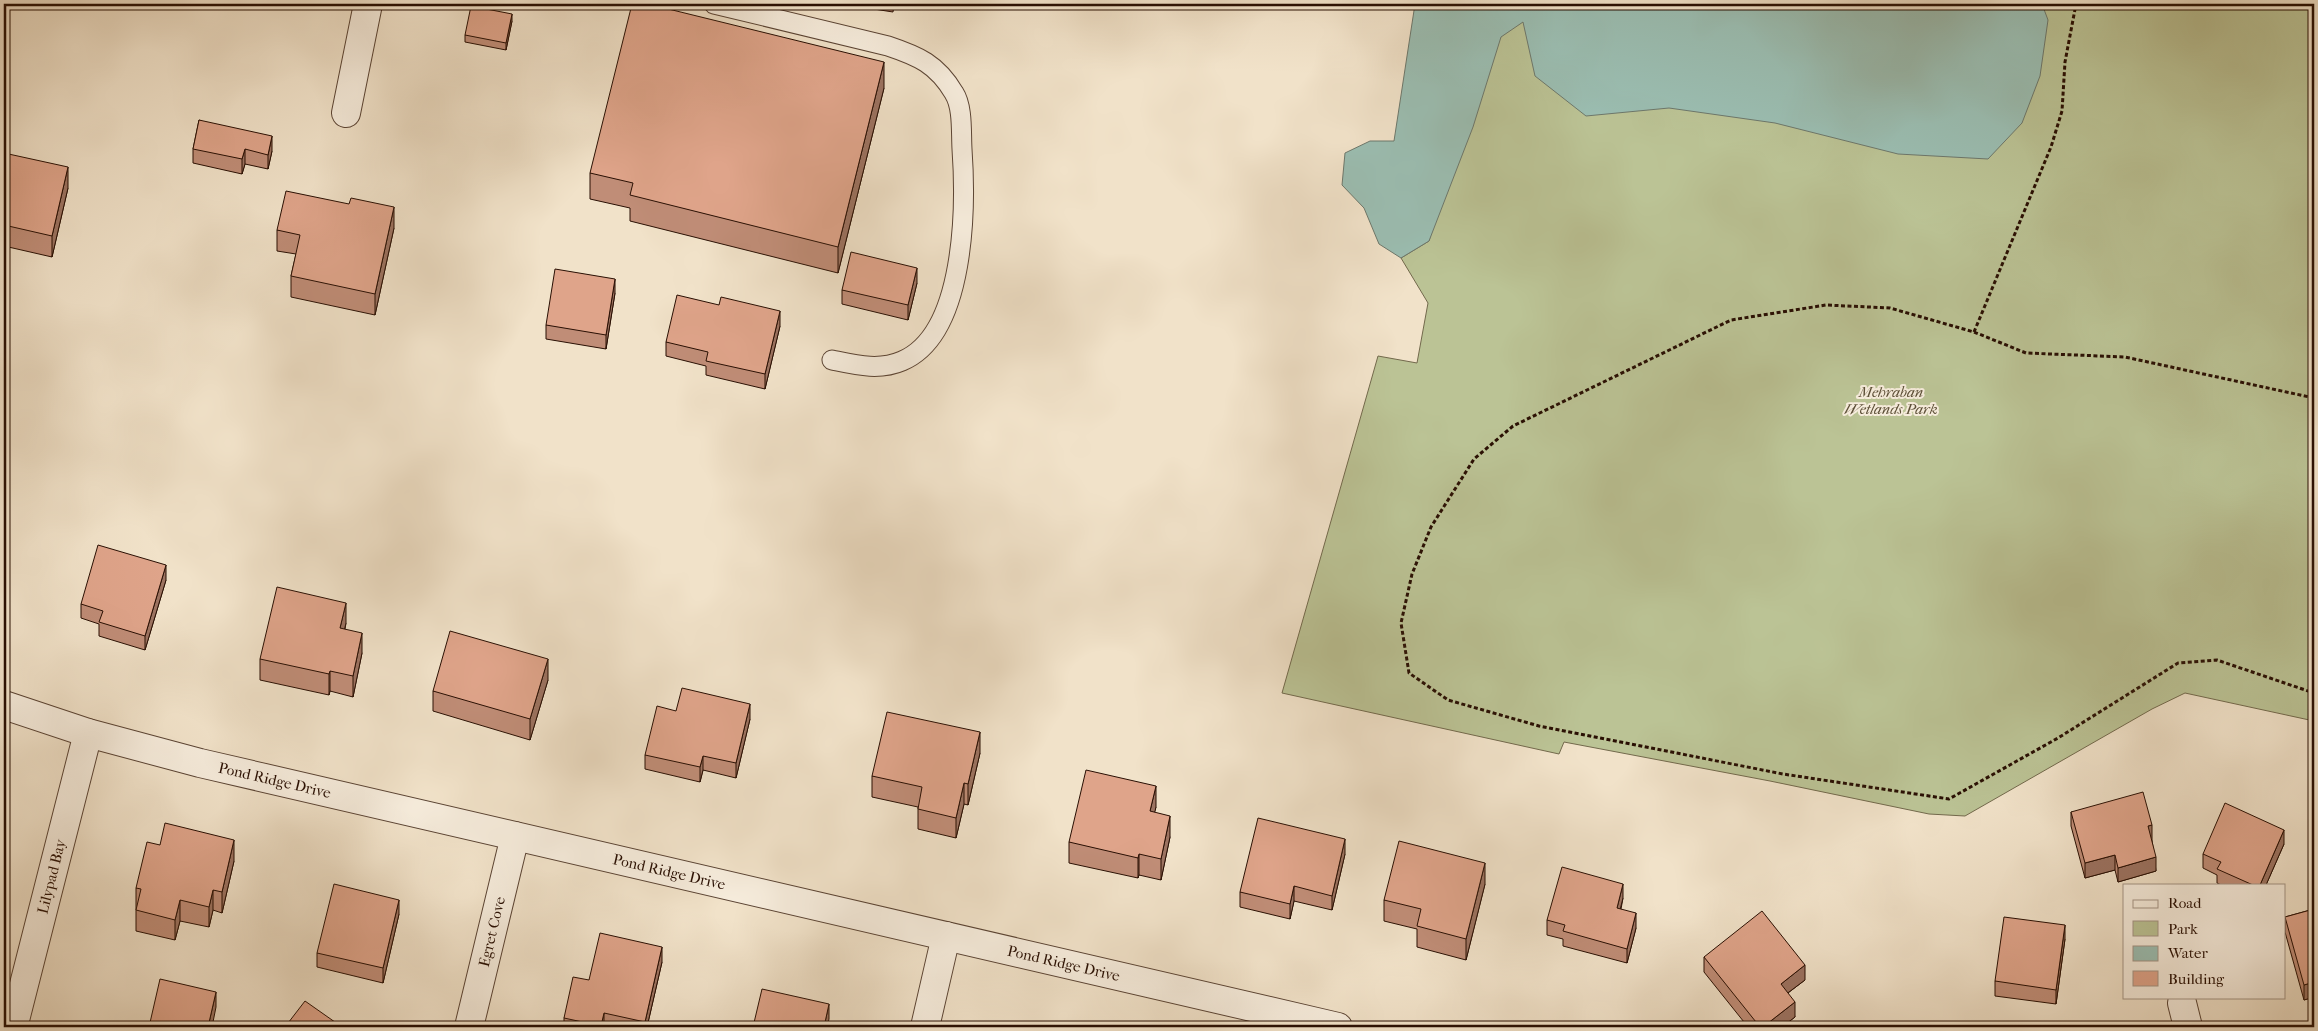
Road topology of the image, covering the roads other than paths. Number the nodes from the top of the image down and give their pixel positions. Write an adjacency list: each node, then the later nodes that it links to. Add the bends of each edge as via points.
1 (368, 4): 3 (street)
2 (714, 4): 4 (lane, via 912,54 932,65 956,95 964,207 956,274 947,307 936,330 903,361 881,367)
3 (346, 114)
4 (832, 360)
5 (4, 705): 6 (street, Pond Ridge Drive)
6 (88, 733): 7 (street, Pond Ridge Drive, via 200,763); 9 (street, Lilypad Bay)
7 (515, 836): 8 (street, Pond Ridge Drive); 10 (street, Egret Cove)
8 (946, 936): 11 (street); 12 (street, Pond Ridge Drive)
9 (15, 1020)
10 (469, 1027)
11 (925, 1027)
12 (1338, 1027)

